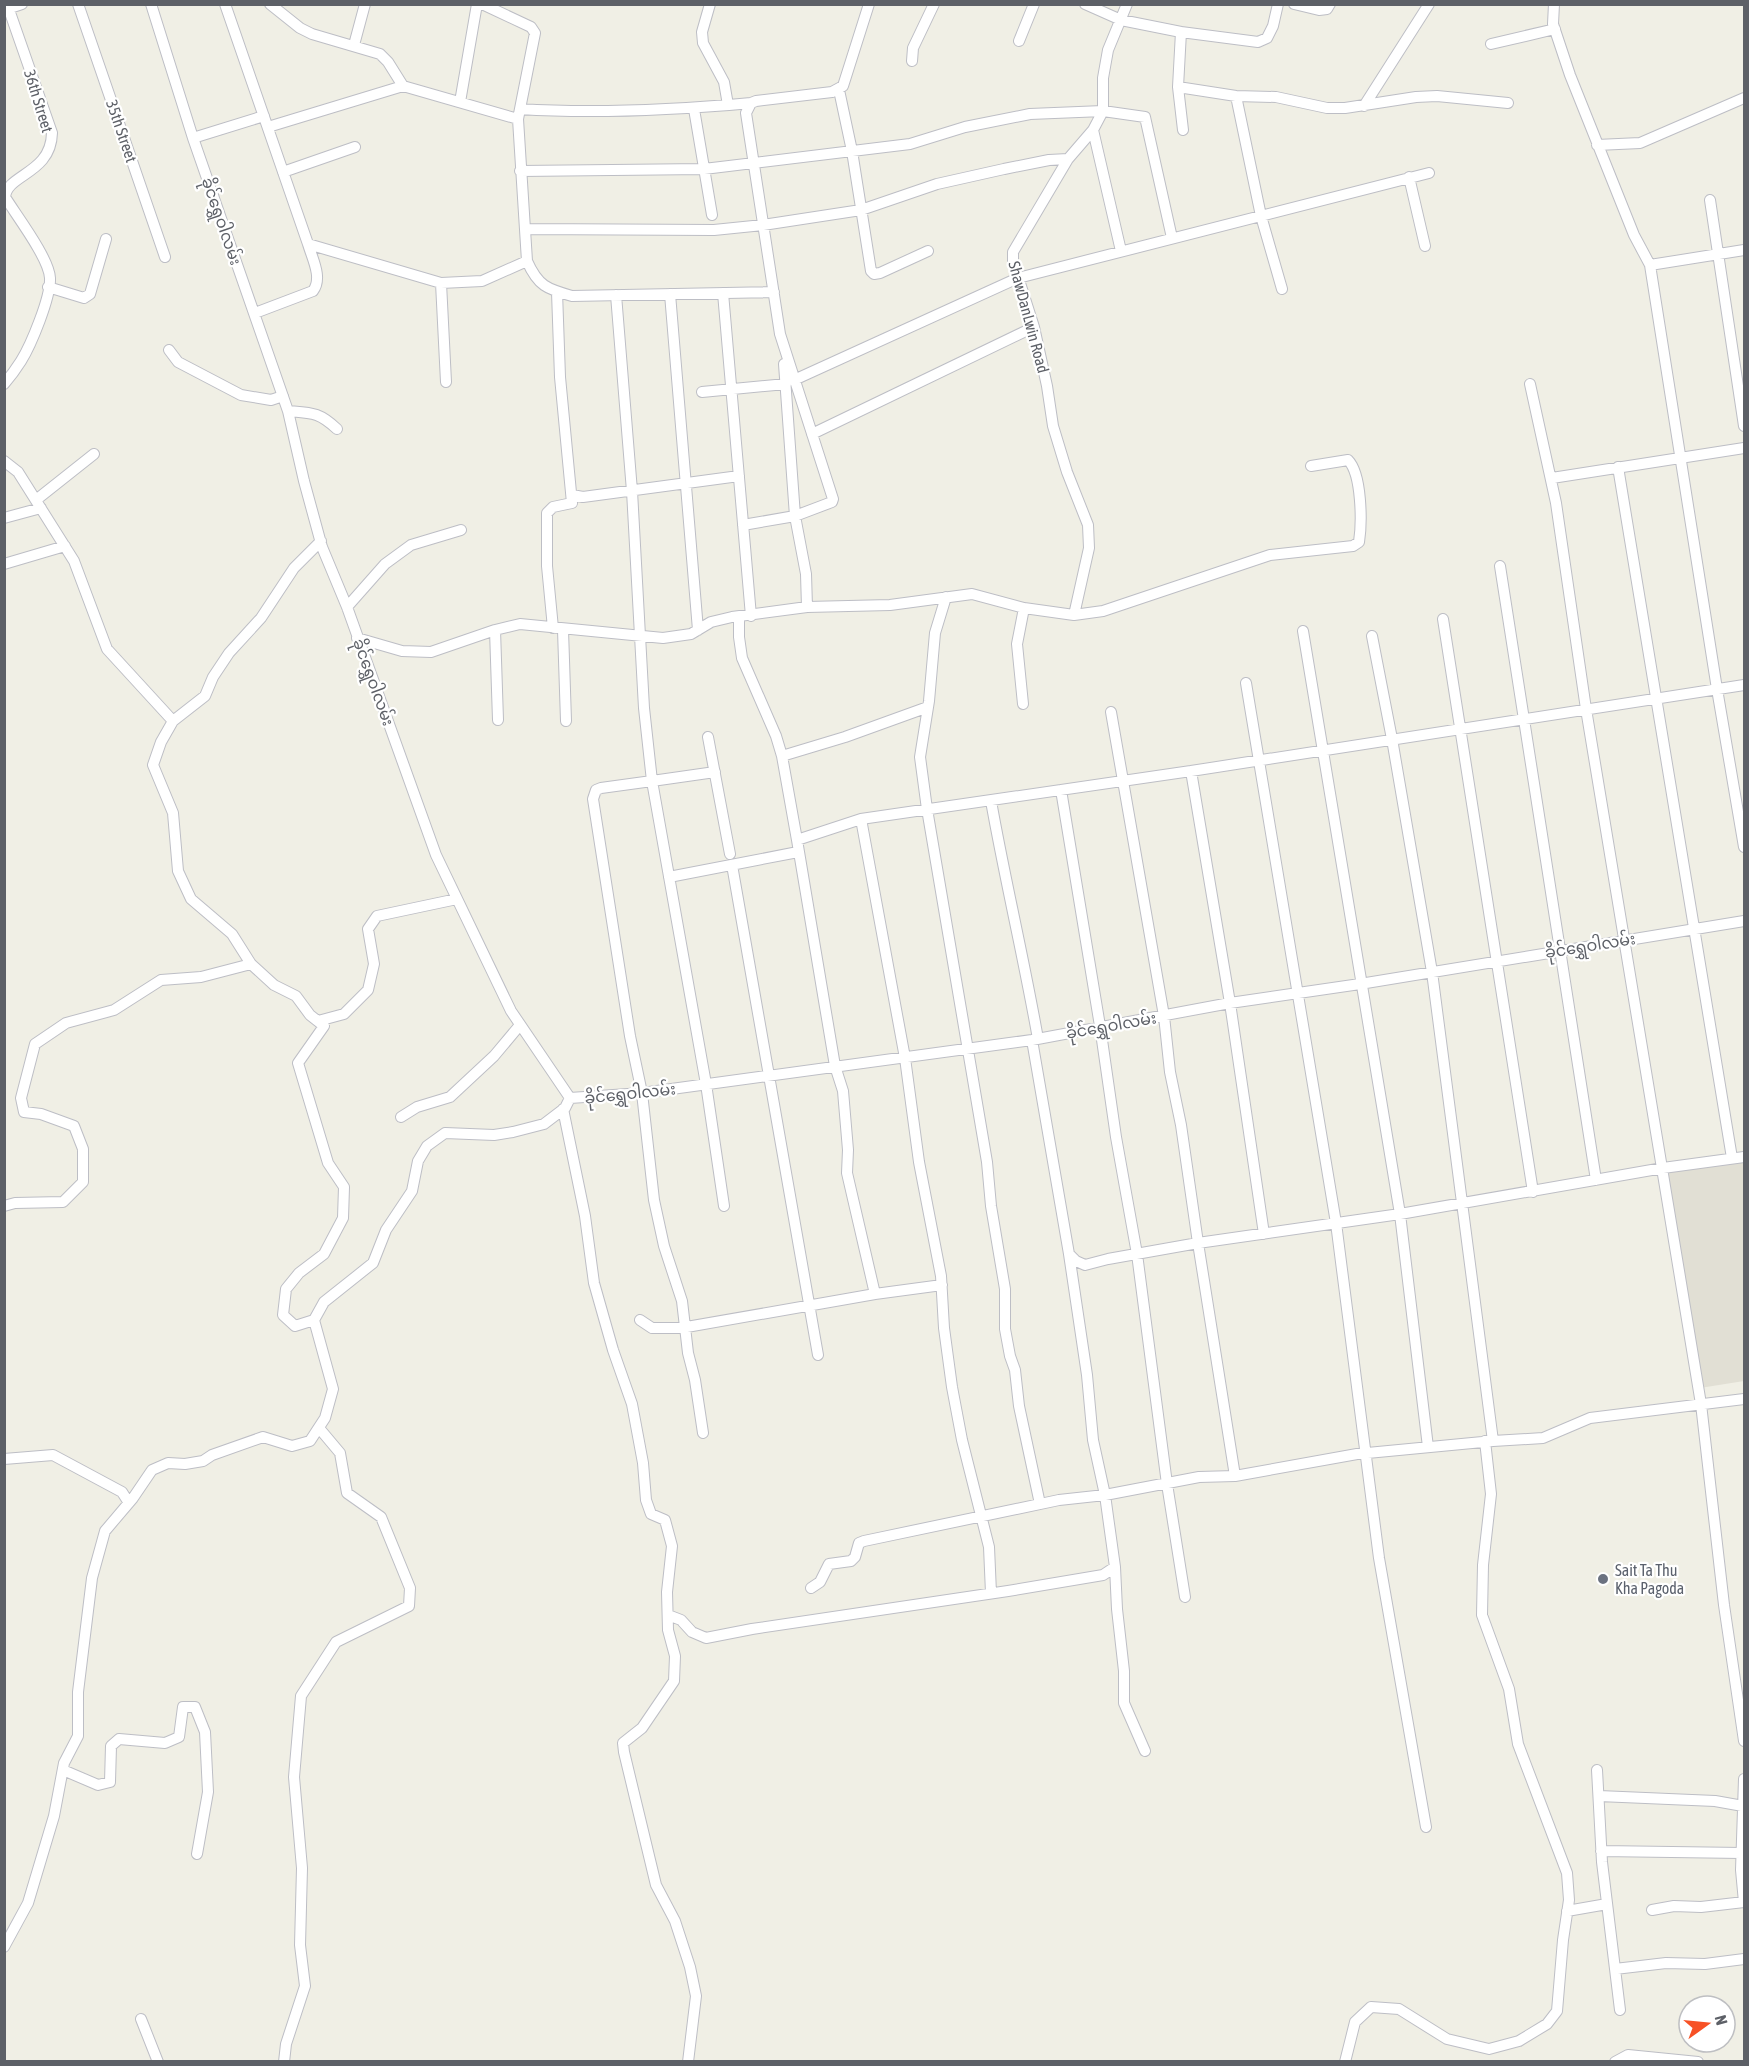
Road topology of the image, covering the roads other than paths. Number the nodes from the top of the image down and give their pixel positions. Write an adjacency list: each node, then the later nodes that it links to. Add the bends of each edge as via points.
1 (22, 4): 20 (street)
2 (78, 4): 69 (street, 35th Street)
3 (151, 4): 44 (street, ခိုင်ရွှေဝါလမ်း)
4 (225, 4): 41 (street)
5 (270, 4): 26 (street, via 312,34)
6 (365, 4): 26 (street)
7 (477, 4): 33 (street)
8 (482, 4): 40 (street, via 531,27 535,33)
9 (710, 4): 36 (street, via 703,43 724,82)
10 (869, 4): 30 (street, via 849,71)
11 (934, 4): 27 (street, via 913,48)
12 (1035, 4): 24 (street)
13 (1085, 4): 21 (street)
14 (1127, 4): 21 (street, ShawDanLwin Road)
15 (1278, 4): 23 (street, via 1267,38 1258,42)
16 (1294, 4): 17 (street, via 1319,10)
17 (1330, 4)
18 (1429, 4): 37 (street)
19 (1554, 4): 22 (street)
20 (7, 8): 74 (street, 36th Street, via 52,133 45,157 12,183 5,197 46,264)
21 (1121, 20): 23 (street); 39 (street, ShawDanLwin Road, via 1108,50)
22 (1555, 29): 25 (street); 45 (street)
23 (1181, 32): 29 (street)
24 (1019, 41)
25 (1491, 44)
26 (354, 45): 28 (street, via 380,54)
27 (912, 61)
28 (403, 86): 33 (street); 41 (street)
29 (1178, 87): 31 (street); 43 (street)
30 (839, 90): 34 (street); 47 (street)
31 (1236, 96): 37 (street, via 1276,97 1327,108); 58 (street)
32 (1744, 98): 45 (street, via 1640,143)
33 (460, 102): 40 (street)
34 (751, 103): 36 (street); 49 (street, via 746,113)
35 (1508, 103): 37 (street, via 1437,96)
36 (728, 105): 38 (street)
37 (1364, 106)
38 (694, 109): 40 (street); 50 (street)
39 (1103, 111): 42 (street, ShawDanLwin Road); 47 (street, via 1030,114 965,127 910,144); 61 (street, via 1145,117)
40 (519, 114): 51 (street)
41 (266, 121): 44 (street); 52 (street)
42 (1093, 130): 48 (street, ShawDanLwin Road); 65 (street)
43 (1183, 130)
44 (193, 138): 81 (street, ခိုင်ရွှေဝါလမ်း)
45 (1597, 145): 71 (street)
46 (355, 147): 52 (street)
47 (852, 151): 49 (street); 56 (street)
48 (1068, 159): 56 (street, via 937,184); 72 (street, ShawDanLwin Road, via 1013,252)
49 (755, 164): 50 (street); 59 (street)
50 (704, 169): 51 (street); 57 (street)
51 (520, 171): 60 (street)
52 (283, 172): 63 (street)
53 (1429, 173): 54 (street)
54 (1409, 177): 58 (street); 64 (street)
55 (1710, 200): 68 (street)
56 (861, 210): 59 (street); 67 (street, via 874,274)
57 (712, 215)
58 (1261, 216): 61 (street); 75 (street)
59 (764, 225): 60 (street, via 714,230); 77 (street)
60 (525, 229): 70 (street)
61 (1172, 238): 65 (street)
62 (106, 239): 74 (street, via 90,294 84,298)
63 (308, 244): 73 (street); 81 (street, via 318,277 315,289)
64 (1425, 246)
65 (1121, 250): 72 (street)
66 (1744, 250): 68 (street)
67 (928, 251)
68 (1718, 255): 71 (street); 92 (street)
69 (165, 257)
70 (527, 261): 73 (street, via 482,281); 76 (street, via 532,274 546,289)
71 (1650, 265): 97 (street)
72 (1018, 278): 82 (street, ShawDanLwin Road); 85 (street)
73 (441, 283): 84 (street)
74 (48, 287): 86 (street, via 25,354)
75 (1282, 289)
76 (557, 292): 80 (street, via 572,296); 105 (street, via 560,377)
77 (774, 292): 78 (street); 85 (street)
78 (723, 293): 79 (street); 88 (street)
79 (670, 294): 80 (street); 103 (street)
80 (616, 295): 104 (street)
81 (255, 313): 90 (street, ခိုင်ရွှေဝါလမ်း)
82 (1034, 327): 94 (street); 119 (street, ShawDanLwin Road, via 1053,426 1088,525 1089,548)
83 (169, 350): 90 (street, via 178,362 242,395 271,399)
84 (446, 382)
85 (790, 382): 88 (street); 94 (street); 107 (street)
86 (4, 384)
87 (1530, 384): 102 (street)
88 (732, 389): 89 (street); 101 (street)
89 (702, 392)
90 (283, 396): 91 (street, ခိုင်ရွှေဝါလမ်း)
91 (288, 411): 93 (street, via 315,413); 111 (street, ခိုင်ရွှေဝါလမ်း)
92 (1744, 426)
93 (337, 429)
94 (812, 434): 107 (street, via 833,499)
95 (1744, 448): 97 (street)
96 (94, 454): 106 (street)
97 (1681, 458): 100 (street); 131 (street)
98 (4, 461): 106 (street, via 18,472)
99 (1311, 466): 119 (street, via 1348,460 1354,466 1361,529 1359,542 1353,546 1270,555 1103,611)
100 (1618, 467): 102 (street); 132 (street)
101 (740, 476): 103 (street); 109 (street)
102 (1552, 478): 135 (street)
103 (687, 484): 104 (street); 124 (street)
104 (632, 491): 105 (street); 126 (street)
105 (572, 495): 122 (street, via 572,502 553,507 547,513 548,566)
106 (38, 504): 108 (street); 112 (street)
107 (795, 516): 109 (street); 117 (street, via 806,574)
108 (4, 518)
109 (743, 525): 120 (street)
110 (461, 530): 116 (street, via 411,544 386,564)
111 (321, 541): 116 (street, ခိုင်ရွှေဝါလမ်း); 139 (street, via 294,568 261,618 229,652 205,696)
112 (65, 546): 113 (street); 139 (street, via 75,561 107,649)
113 (4, 564)
114 (1500, 566): 137 (street)
115 (946, 597): 117 (street, via 890,605); 118 (street, via 972,594); 134 (street, via 935,633)
116 (346, 607): 128 (street, ခိုင်ရွှေဝါလမ်း)
117 (807, 607): 120 (street)
118 (1024, 608): 119 (street); 133 (street, via 1017,644)
119 (1074, 615)
120 (745, 616): 124 (street, via 711,622); 145 (street, via 739,637 742,658)
121 (1443, 619): 141 (street)
122 (558, 629): 123 (street, via 520,624); 126 (street); 140 (street)
123 (495, 630): 128 (street, via 431,652 402,651); 138 (street)
124 (698, 630): 126 (street, via 663,638)
125 (1303, 631): 144 (street)
126 (641, 635): 149 (street)
127 (1372, 636): 143 (street)
128 (357, 638): 159 (street, ခိုင်ရွှေဝါလမ်း, via 436,855)
129 (1246, 683): 146 (street)
130 (1744, 685): 131 (street)
131 (1718, 689): 132 (street); 156 (street)
132 (1658, 698): 135 (street); 161 (street)
133 (1023, 704)
134 (928, 707): 145 (street); 153 (street, via 920,757)
135 (1586, 709): 137 (street); 162 (street)
136 (1111, 712): 150 (street)
137 (1523, 719): 141 (street); 163 (street)
138 (498, 720)
139 (173, 721): 165 (street, via 153,765 172,813 178,871 191,899 232,934)
140 (566, 721)
141 (1461, 728): 143 (street); 164 (street)
142 (708, 737): 148 (street)
143 (1392, 739): 144 (street); 166 (street)
144 (1324, 750): 146 (street); 167 (street)
145 (782, 756): 155 (street)
146 (1258, 760): 147 (street); 168 (street)
147 (1191, 771): 150 (street); 169 (street)
148 (715, 772): 149 (street); 157 (street)
149 (652, 781): 158 (street); 180 (street, via 601,788 592,799)
150 (1124, 781): 151 (street); 170 (street)
151 (1061, 790): 152 (street); 173 (street)
152 (991, 801): 153 (street); 174 (street, via 1027,976)
153 (927, 809): 154 (street); 175 (street)
154 (861, 819): 155 (street); 176 (street)
155 (797, 846): 157 (street); 177 (street)
156 (1744, 847)
157 (731, 860): 158 (street); 178 (street)
158 (669, 877): 179 (street)
159 (457, 899): 171 (street, via 377,916 368,929 374,964 368,990 344,1014); 172 (street, ခိုင်ရွှေဝါလမ်း)
160 (1744, 921): 161 (street, ခိုင်ရွှေဝါလမ်း)
161 (1693, 929): 162 (street, ခိုင်ရွှေဝါလမ်း); 185 (street)
162 (1624, 940): 163 (street, ခိုင်ရွှေဝါလမ်း); 186 (street)
163 (1560, 951): 164 (street, ခိုင်ရွှေဝါလမ်း); 187 (street)
164 (1497, 961): 166 (street, ခိုင်ရွှေဝါလမ်း); 188 (street)
165 (251, 964): 171 (street, via 274,985 296,996); 190 (street, via 201,977 161,980 114,1010 66,1023 35,1044 21,1098 24,1112 74,1126 83,1149 83,1182 63,1202)
166 (1432, 972): 167 (street, ခိုင်ရွှေဝါလမ်း); 189 (street)
167 (1360, 984): 168 (street, ခိုင်ရွှေဝါလမ်း); 192 (street)
168 (1297, 994): 169 (street, ခိုင်ရွှေဝါလမ်း); 193 (street)
169 (1230, 1003): 170 (street, ခိုင်ရွှေဝါလမ်း); 194 (street)
170 (1164, 1016): 173 (street, ခိုင်ရွှေဝါလမ်း); 195 (street)
171 (318, 1021): 202 (street, via 324,1026 298,1063 328,1163 344,1187 343,1218 324,1254 286,1288 283,1315 295,1326)
172 (520, 1025): 181 (street, ခိုင်ရွှေဝါလမ်း); 183 (street, via 450,1097 417,1107)
173 (1100, 1026): 174 (street, ခိုင်ရွှေဝါလမ်း); 197 (street)
174 (1035, 1039): 175 (street, ခိုင်ရွှေဝါလမ်း); 196 (street)
175 (967, 1048): 176 (street, ခိုင်ရွှေဝါလမ်း); 217 (street, via 1005,1289 1005,1329)
176 (905, 1058): 177 (street, ခိုင်ရွှေဝါလမ်း); 198 (street)
177 (835, 1066): 178 (street, ခိုင်ရွှေဝါလမ်း); 199 (street, via 843,1091 847,1173)
178 (770, 1075): 179 (street, ခိုင်ရွှေဝါလမ်း); 200 (street)
179 (706, 1084): 180 (street, ခိုင်ရွှေဝါလမ်း); 191 (street)
180 (642, 1093): 181 (street, ခိုင်ရွှေဝါလမ်း); 203 (street, via 654,1200 682,1301)
181 (570, 1098): 182 (street)
182 (563, 1109): 202 (street, via 534,1127 494,1135 445,1134 427,1146 418,1161 412,1191 386,1230 374,1263 324,1302); 223 (street, via 594,1283 632,1404 646,1500 651,1514 665,1520 672,1546)
183 (401, 1117)
184 (1744, 1157): 185 (street)
185 (1732, 1158): 186 (street)
186 (1663, 1168): 187 (street); 206 (street)
187 (1596, 1180): 188 (street)
188 (1533, 1192): 189 (street)
189 (1463, 1204): 192 (street); 209 (street)
190 (4, 1206)
191 (724, 1206)
192 (1400, 1214): 193 (street); 210 (street)
193 (1336, 1223): 194 (street); 211 (street)
194 (1264, 1234): 195 (street)
195 (1198, 1243): 197 (street); 213 (street)
196 (1069, 1254): 197 (street, via 1085,1265); 215 (street, via 1093,1440)
197 (1137, 1254): 214 (street)
198 (942, 1285): 199 (street); 218 (street, via 952,1387)
199 (875, 1294): 200 (street)
200 (809, 1306): 203 (street); 204 (street)
201 (640, 1320): 203 (street, via 652,1328)
202 (312, 1321): 207 (street, via 333,1389)
203 (685, 1327): 208 (street)
204 (818, 1355)
205 (1744, 1399): 206 (street)
206 (1701, 1404): 209 (street, via 1590,1418 1543,1438); 224 (street)
207 (319, 1428): 216 (street, via 310,1441 292,1446 263,1437 203,1461 168,1463 152,1470); 245 (street, via 339,1453 347,1493 381,1517 410,1588 409,1606 336,1642 302,1696 294,1777 302,1868 300,1945 305,1986)
208 (703, 1433)
209 (1489, 1441): 210 (street); 238 (street, via 1491,1494 1482,1615 1509,1689 1518,1744 1567,1873)
210 (1428, 1447): 211 (street)
211 (1365, 1454): 213 (street); 231 (street)
212 (4, 1459): 216 (street, via 53,1455 122,1492)
213 (1235, 1476): 214 (street, via 1199,1477)
214 (1167, 1484): 215 (street); 222 (street)
215 (1105, 1495): 217 (street); 219 (street)
216 (129, 1503): 226 (street, via 105,1531 92,1578 78,1692 78,1736)
217 (1040, 1504): 218 (street)
218 (981, 1515): 220 (street, via 859,1543 851,1561 829,1564 820,1582); 221 (street, via 989,1547)
219 (1115, 1567): 221 (street, via 1103,1575); 225 (street, via 1124,1703)
220 (811, 1588)
221 (991, 1593): 223 (street, via 705,1638)
222 (1185, 1597)
223 (668, 1615): 246 (street, via 675,1656 674,1680 642,1728 623,1743 656,1885 675,1921 690,1966 696,1996)
224 (1744, 1741)
225 (1145, 1751)
226 (63, 1770): 234 (street, via 98,1785 110,1782 111,1746 119,1739 165,1743 179,1737 183,1707 195,1707 206,1732 208,1792); 239 (street, via 54,1816 28,1903)
227 (1597, 1770): 229 (street)
228 (1744, 1779): 230 (street)
229 (1599, 1796): 230 (street); 233 (street)
230 (1743, 1806): 232 (street)
231 (1426, 1827)
232 (1743, 1849): 233 (street); 235 (street)
233 (1601, 1851): 236 (street)
234 (197, 1854)
235 (1744, 1901): 237 (street)
236 (1607, 1904): 238 (street); 241 (street)
237 (1652, 1910)
238 (1567, 1911): 247 (street, via 1557,2011 1547,2024 1519,2041 1489,2049 1447,2039 1399,2009 1371,2007 1355,2022)
239 (4, 1947)
240 (1744, 1959): 241 (street)
241 (1615, 1969): 242 (street)
242 (1620, 2010)
243 (141, 2019): 244 (street)
244 (158, 2061)
245 (284, 2061)
246 (688, 2061)
247 (1345, 2061)
248 (1615, 2061): 249 (street, via 1628,2055)
249 (1698, 2061)

